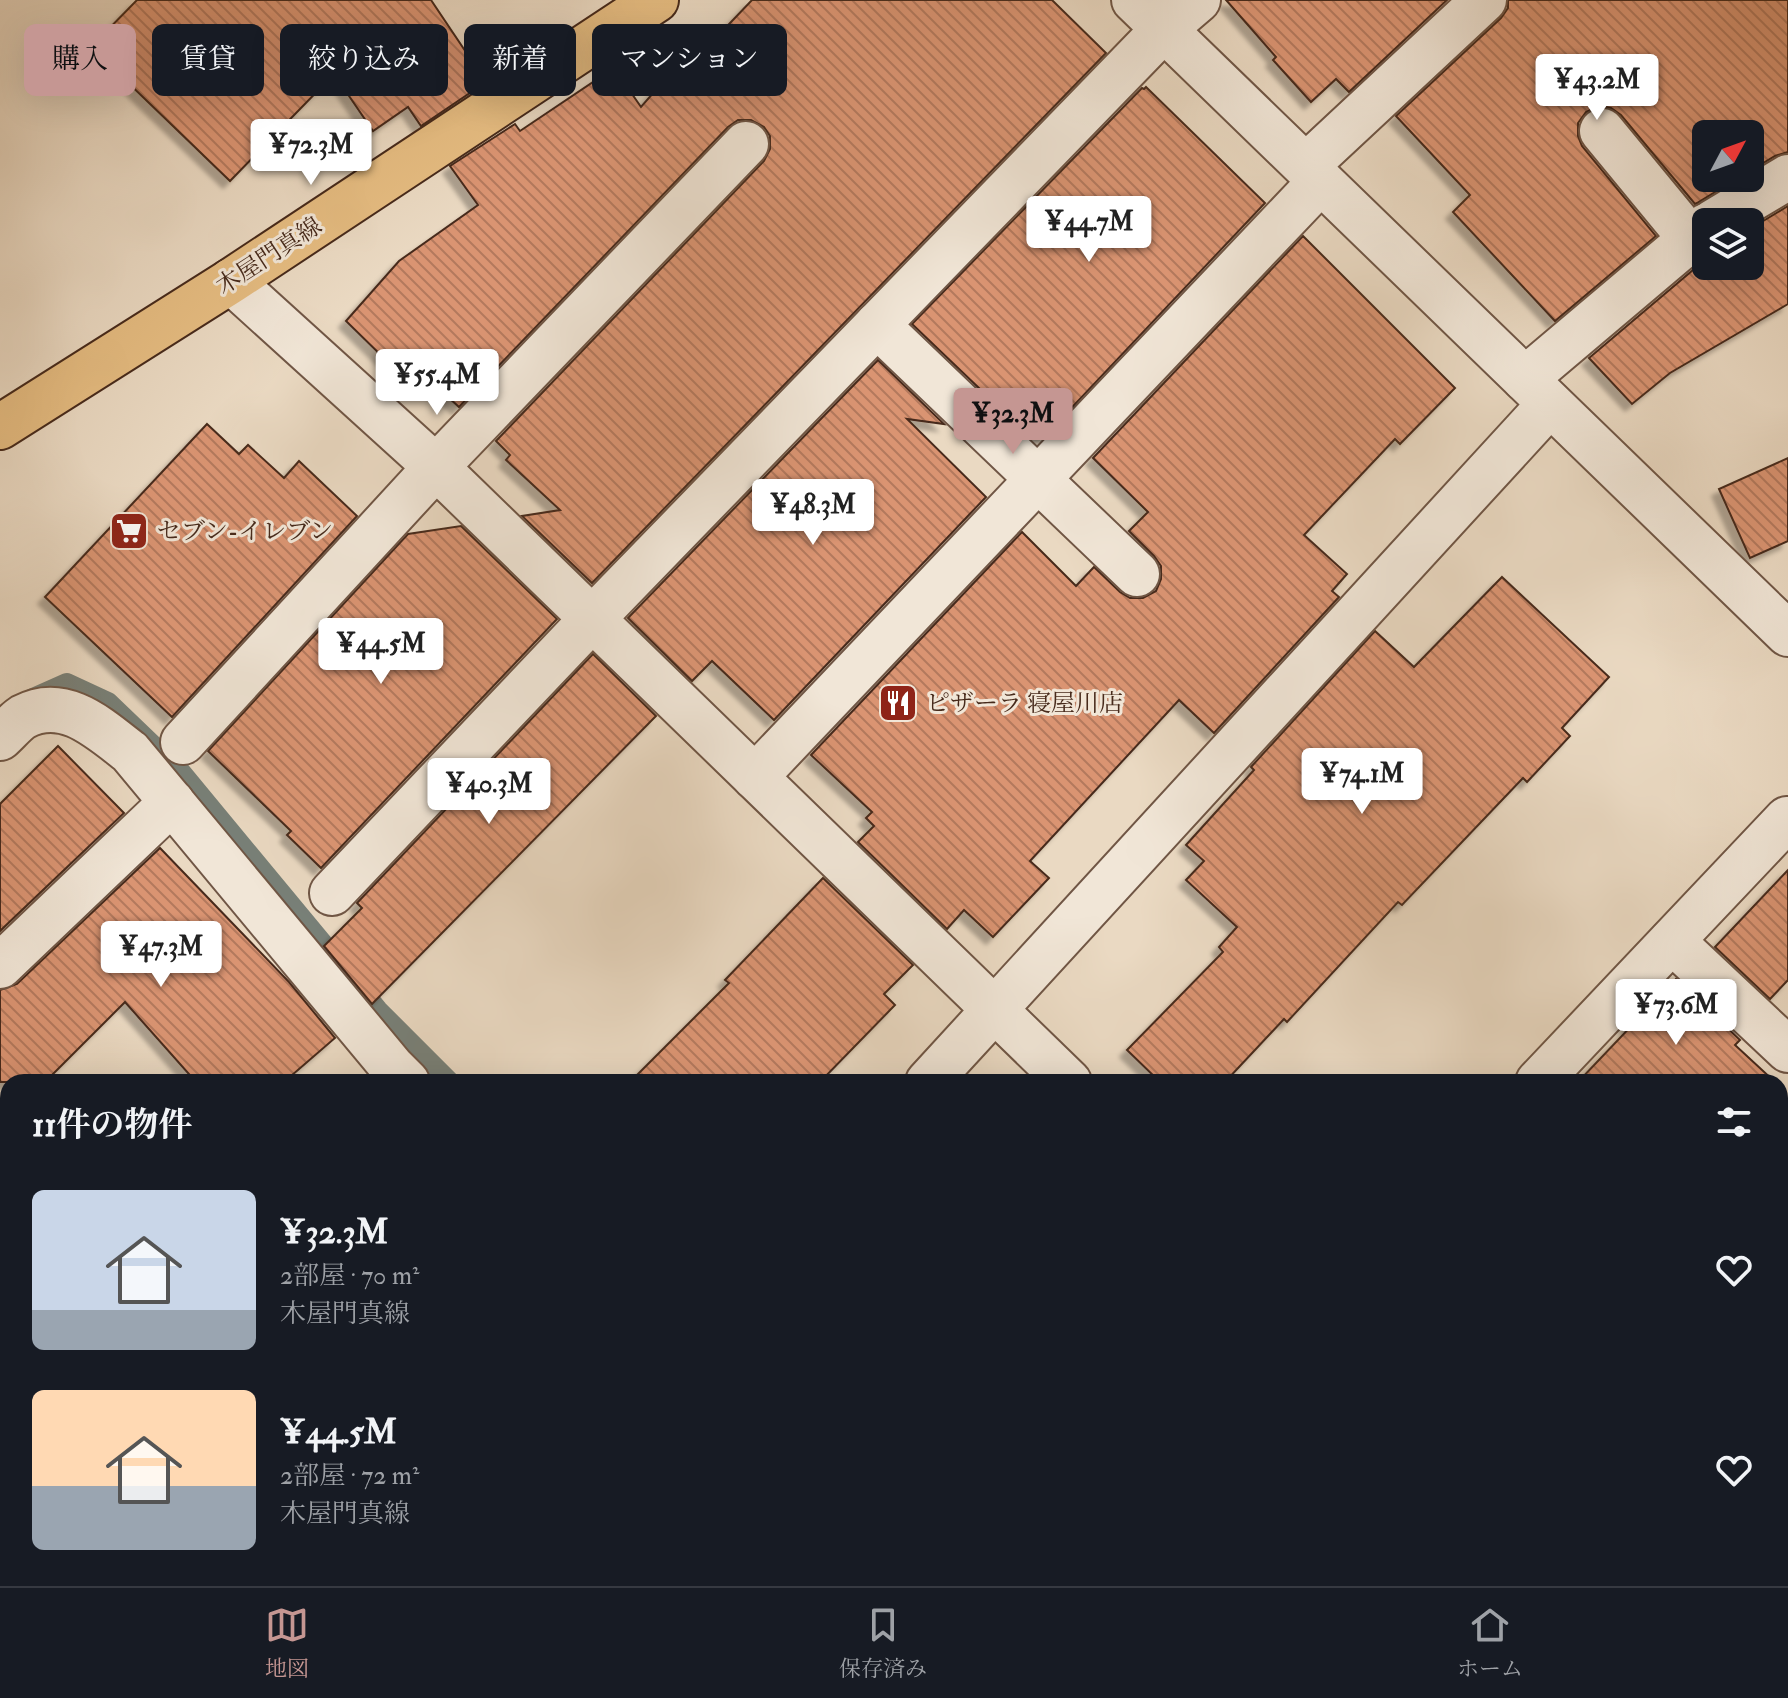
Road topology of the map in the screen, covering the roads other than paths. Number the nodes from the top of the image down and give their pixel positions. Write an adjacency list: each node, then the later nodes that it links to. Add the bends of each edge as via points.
1 (656, 0): 12 (main road, 木屋門真線)
2 (1198, 0): 4 (street)
3 (1484, 0): 7 (street)
4 (1148, 15): 7 (street); 13 (street)
5 (1602, 131): 10 (street)
6 (746, 144): 16 (street)
7 (1313, 174): 14 (street); 17 (street)
8 (1788, 177): 9 (street)
9 (1737, 208)
10 (1692, 218)
11 (1692, 240): 14 (street)
12 (231, 281): 15 (main road, 木屋門真線); 16 (street)
13 (877, 325): 17 (street); 19 (street)
14 (1537, 391): 20 (street); 29 (street)
15 (0, 427)
16 (436, 467): 19 (street); 22 (street)
17 (1038, 479): 18 (street); 23 (street)
18 (1137, 574)
19 (592, 619): 23 (street); 26 (street)
20 (1788, 634)
21 (0, 738): 24 (street, via 23,717 55,708 86,719 130,752)
22 (183, 742)
23 (755, 777): 29 (street)
24 (172, 802): 28 (street); 31 (street)
25 (1787, 819): 27 (street)
26 (332, 893)
27 (1672, 941): 30 (street); 34 (street)
28 (0, 966)
29 (994, 1009): 32 (street); 33 (street)
30 (1788, 1050)
31 (399, 1074)
32 (935, 1074)
33 (1061, 1074)
34 (1546, 1074)

